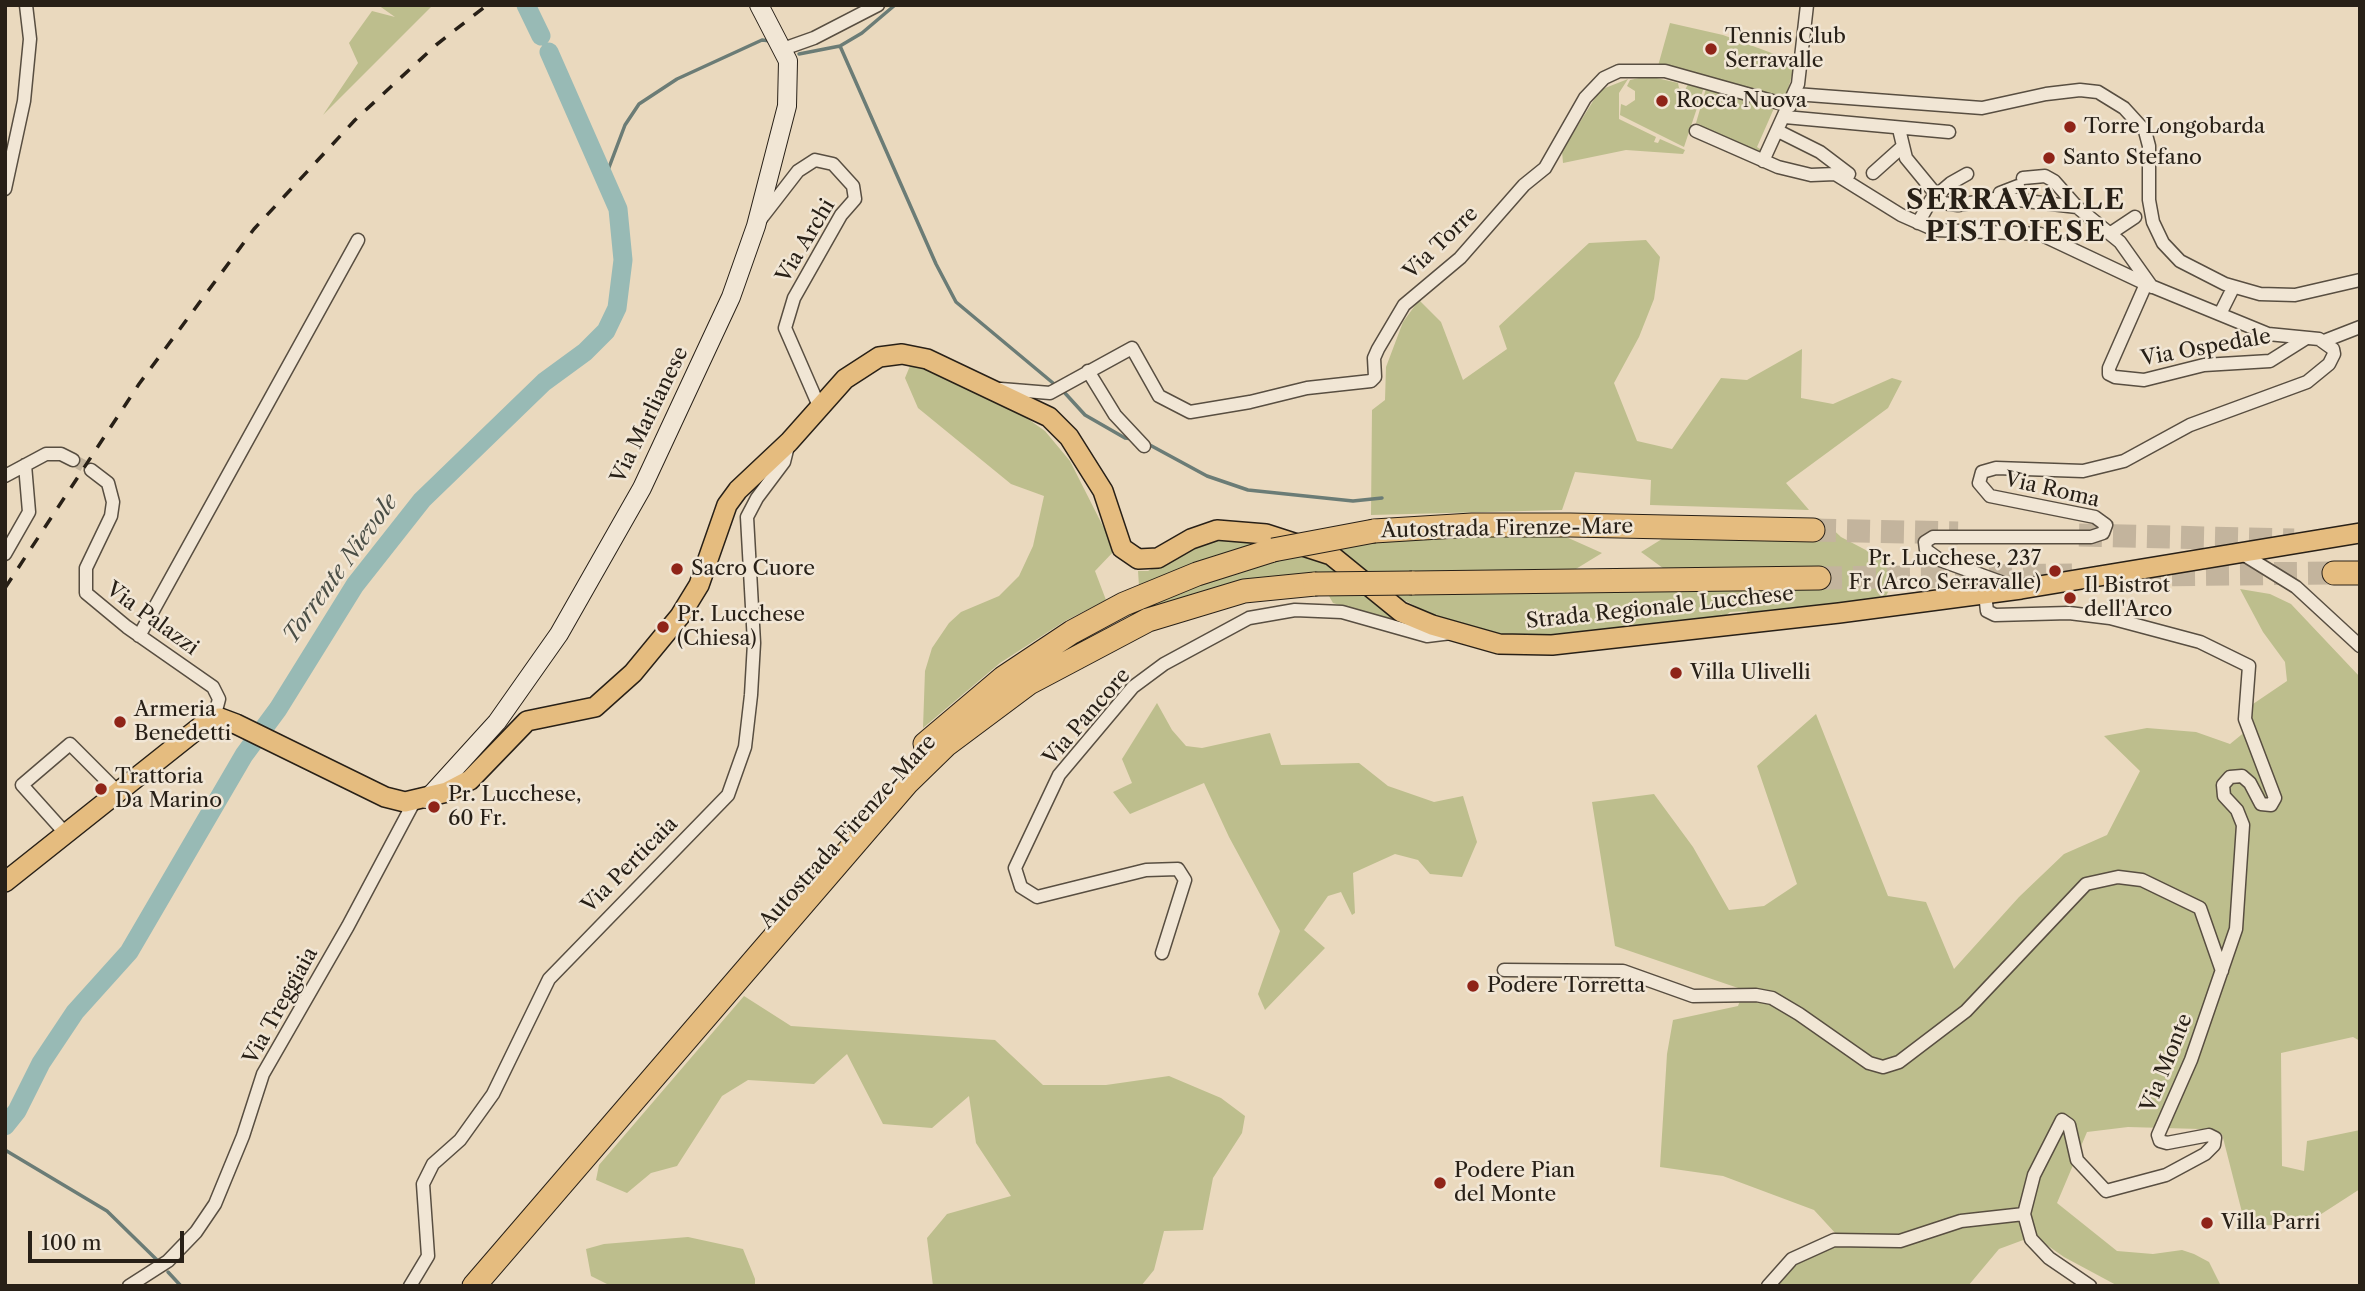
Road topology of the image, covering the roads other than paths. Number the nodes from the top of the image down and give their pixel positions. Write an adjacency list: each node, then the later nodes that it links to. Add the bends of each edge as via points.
1 (26, 5): 16 (street, via 30,39 25,89)
2 (760, 5): 5 (street, Via Marlianese)
3 (878, 5): 5 (street)
4 (1807, 5): 6 (street, via 1800,75)
5 (783, 49): 23 (street, Via Marlianese, via 788,61 787,106)
6 (1790, 106): 7 (street); 9 (street); 28 (street, via 1982,108 2046,94 2098,92 2124,108 2145,131 2151,211 2163,243 2189,267); 33 (street, Via Torre, via 1665,71 1619,71 1604,78 1585,98 1549,164 1524,184 1460,257 1404,305 1374,358 1371,381 1307,388 1190,412 1158,397 1132,348)
7 (1899, 129): 10 (street); 11 (street)
8 (1696, 131): 12 (street)
9 (1778, 131): 12 (street); 15 (street, via 1820,152)
10 (1949, 132)
11 (1902, 147): 13 (street); 18 (street, via 1910,165)
12 (1763, 160): 15 (street, via 1804,173 1832,173)
13 (1872, 173)
14 (1967, 174): 18 (street)
15 (1853, 180): 17 (street); 22 (street)
16 (5, 189)
17 (1878, 192)
18 (1936, 196): 19 (street, via 1943,204 1958,205); 22 (street)
19 (2001, 198): 20 (street); 20 (street, via 2000,194 2021,180 2045,176)
20 (2077, 207): 24 (street)
21 (2135, 218): 24 (street)
22 (1918, 223): 27 (street, via 1946,233 2034,232)
23 (756, 226): 35 (street, Via Archi, via 807,163 833,163 853,186 855,199 841,215 794,298 785,328); 57 (street, Via Marlianese, via 730,297 642,488 559,634 497,722)
24 (2111, 233): 27 (street)
25 (358, 240): 53 (street)
26 (2360, 281): 28 (street, via 2287,295)
27 (2149, 286): 29 (street); 31 (street, Via Ospedale, via 2109,368 2109,374 2125,380 2212,364 2270,361)
28 (2234, 288): 29 (street)
29 (2220, 314): 31 (street, via 2268,334)
30 (2360, 327): 32 (street)
31 (2305, 339): 32 (street)
32 (2325, 341): 50 (street, Via Roma, via 2333,349 2333,357 2307,382 2190,425 2124,461 2082,471 1996,468 1982,472 1979,484 1990,496 2095,517 2106,525 2102,534 2083,538 1933,537 1925,542 1926,550 1940,560)
33 (1088, 371): 34 (street, via 1050,393); 37 (street, via 1115,415)
34 (991, 388): 35 (main road, Strada Regionale Lucchese, via 927,359 902,354 862,366); 52 (main road, Strada Regionale Lucchese, via 1049,417 1069,436 1103,491 1122,548 1131,556 1147,561 1158,558 1217,530 1280,537 1324,551 1394,608)
35 (819, 406): 36 (main road, Strada Regionale Lucchese)
36 (789, 442): 57 (main road, Strada Regionale Lucchese, via 727,505 699,585 680,616 614,692 587,711 527,721 479,773 447,792); 65 (street, Via Perticaia, via 785,462 747,517 752,682 745,747 733,785 722,804 549,979 493,1094 460,1140 433,1164 423,1184 428,1256)
37 (1144, 446)
38 (74, 460): 39 (street, via 51,453)
39 (25, 465): 41 (street); 42 (street)
40 (91, 471): 53 (street, Via Palazzi, via 108,483 113,502 86,568 85,589 92,601)
41 (8, 475): 42 (street)
42 (27, 488): 46 (street, via 27,519)
43 (1813, 530): 66 (highway, Autostrada Firenze-Mare, bridge, via 1541,525 1374,531 1273,550 1197,574 1097,618 1031,658 953,718 878,792)
44 (2360, 533): 45 (main road, Strada Regionale Lucchese)
45 (2241, 552): 50 (main road, Strada Regionale Lucchese); 54 (street, via 2296,587)
46 (5, 554)
47 (2334, 573): 48 (highway)
48 (2360, 573)
49 (1819, 578): 67 (highway, Autostrada Firenze-Mare, bridge, via 1315,584 1244,591 1148,620 1030,683 946,745 898,793)
50 (2021, 589): 51 (main road, Strada Regionale Lucchese)
51 (1985, 594): 52 (main road, Strada Regionale Lucchese, via 1552,645 1499,644); 62 (street, Via Monte, via 1987,611 1995,615 2110,618 2200,642 2249,666 2245,719 2275,798 2264,806 2242,776 2230,777 2223,785 2224,796 2241,818 2243,833 2236,929)
52 (1455, 632): 60 (street, Via Pancore, via 1427,636 1342,612 1295,610 1249,618 1164,664 1133,687 1059,775 1015,868 1021,887 1037,897 1118,876 1178,869 1185,880)
53 (139, 636): 55 (street, Via Palazzi, via 213,687 219,699)
54 (2360, 646)
55 (214, 718): 56 (main road); 57 (main road, via 236,724 394,800)
56 (118, 792): 58 (main road); 58 (street, via 70,744 22,785)
57 (420, 800): 64 (street, Via Treggiaia, via 263,1074 215,1204 168,1261)
58 (66, 834): 59 (main road)
59 (5, 882)
60 (1162, 953)
61 (1504, 970): 62 (street, via 1623,971 1693,996 1772,999 1869,1063 1883,1067 1899,1062 1966,1011 2086,884 2118,877 2142,880 2200,908)
62 (2222, 971): 63 (street, Via Monte, via 2158,1135 2167,1143 2209,1135 2216,1139 2214,1146 2166,1175 2109,1191 2077,1160 2069,1125 2062,1120 2034,1175)
63 (2024, 1214): 68 (street, via 1961,1221 1900,1241 1834,1240 1792,1259); 69 (street, via 2031,1239 2074,1278)
64 (129, 1286)
65 (410, 1286)
66 (456, 1286)
67 (474, 1286)
68 (1768, 1286)
69 (2090, 1286)

